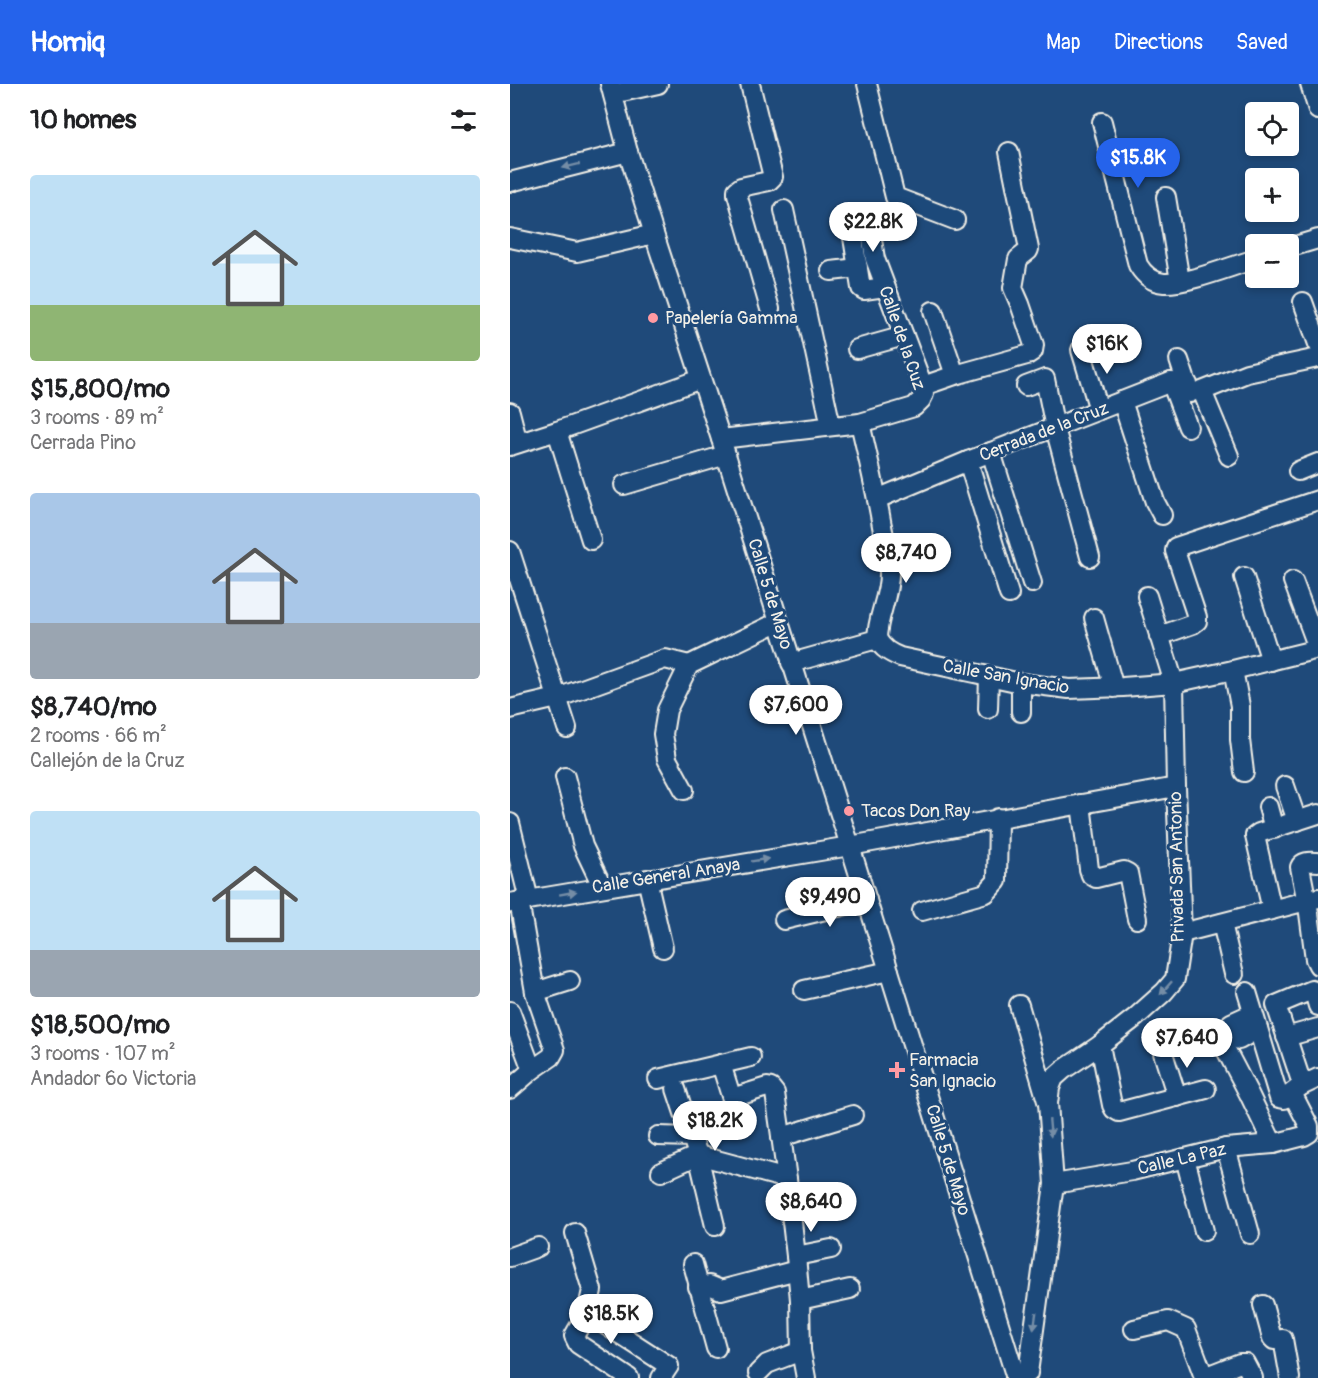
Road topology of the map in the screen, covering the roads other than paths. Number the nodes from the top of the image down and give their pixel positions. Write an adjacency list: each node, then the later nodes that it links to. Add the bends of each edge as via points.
1 (658, 84): 5 (street)
2 (750, 84): 26 (street, via 773,177 741,187 737,194)
3 (867, 84): 14 (street, via 895,197)
4 (1310, 84): 6 (street)
5 (611, 89): 8 (street, Calle 5 de Mayo)
6 (1318, 110)
7 (1102, 122): 23 (street, via 1138,265 1143,273 1162,283)
8 (628, 152): 10 (street, one-way to 10); 16 (street, Calle 5 de Mayo)
9 (1009, 152): 34 (street, via 1029,249 1018,259 1012,288 1033,351)
10 (510, 182)
11 (1166, 197): 23 (street)
12 (784, 210): 43 (street)
13 (868, 214): 24 (street, Calle de la Cuz, via 875,259)
14 (955, 220)
15 (852, 231): 21 (street)
16 (654, 234): 17 (street, via 577,252); 35 (street, Calle 5 de Mayo)
17 (510, 238)
18 (1318, 239): 19 (street)
19 (1299, 245)
20 (1245, 262): 23 (street)
21 (858, 268): 22 (street); 24 (street, via 861,288)
22 (831, 271)
23 (1180, 281)
24 (885, 287): 28 (street, Calle de la Cuz)
25 (1303, 302): 29 (street)
26 (770, 309)
27 (933, 311): 34 (street)
28 (904, 336): 30 (street); 37 (street, Calle de la Cuz)
29 (1318, 344)
30 (857, 350)
31 (1081, 350): 40 (street)
32 (1318, 358): 36 (street, Cerrada de la Cruz)
33 (1179, 360): 36 (street)
34 (955, 375): 37 (street)
35 (701, 379): 46 (street); 48 (street, Calle 5 de Mayo)
36 (1187, 385): 39 (street, Cerrada de la Cruz); 44 (street); 50 (street)
37 (923, 386): 42 (street, Calle de la Cuz, via 924,394 914,407)
38 (1026, 386): 45 (street, via 1045,380)
39 (1122, 401): 40 (street, Cerrada de la Cruz); 57 (street)
40 (1099, 410): 45 (street, Cerrada de la Cruz)
41 (510, 412): 47 (street)
42 (860, 423): 43 (street, Calle de la Cuz); 55 (street)
43 (831, 426): 48 (street, Calle de la Cuz)
44 (1188, 427)
45 (1055, 428): 49 (street, Cerrada de la Cruz); 60 (street)
46 (557, 431): 47 (street); 58 (street)
47 (514, 444)
48 (723, 447): 54 (street, Calle de la Cuz); 67 (street, Calle 5 de Mayo)
49 (991, 452): 51 (street, Cerrada de la Cruz); 63 (street)
50 (1229, 456)
51 (968, 461): 55 (street, Cerrada de la Cruz); 64 (street, Cerrada de la Cruz)
52 (1318, 463): 53 (street)
53 (1298, 471)
54 (624, 485)
55 (877, 499): 69 (street, via 890,574)
56 (1318, 500): 68 (street, via 1176,547 1197,621)
57 (1162, 515)
58 (591, 540)
59 (510, 551): 79 (street)
60 (1090, 557)
61 (1244, 577): 71 (street)
62 (1293, 581): 70 (street)
63 (1032, 583)
64 (1008, 594)
65 (1147, 596): 68 (street, Privada San Antonio)
66 (1094, 618): 78 (street)
67 (778, 622): 72 (street, Calle 5 de Mayo); 73 (street)
68 (1159, 636): 77 (street, Privada San Antonio)
69 (877, 639): 72 (street); 75 (street, Calle San Ignacio, via 900,657)
70 (1318, 648): 71 (street, Calle San Ignacio)
71 (1271, 661): 74 (street, Calle San Ignacio)
72 (791, 663): 96 (street, Calle 5 de Mayo)
73 (688, 665): 79 (street, via 665,659); 88 (street, via 668,710 663,734 667,759)
74 (1233, 670): 77 (street, Calle San Ignacio); 84 (street, via 1240,706)
75 (989, 676): 76 (street, Calle San Ignacio); 81 (street)
76 (1021, 683): 78 (street, Calle San Ignacio, via 1069,689); 82 (street)
77 (1174, 683): 78 (street, Calle San Ignacio); 87 (street, Privada San Antonio)
78 (1114, 688)
79 (557, 698): 80 (street); 83 (street)
80 (510, 709)
81 (988, 709)
82 (1021, 712)
83 (567, 728)
84 (1244, 772)
85 (565, 777): 99 (street, via 583,846)
86 (1285, 786): 93 (street)
87 (1176, 787): 89 (street, Calle General Anaya); 108 (street, Privada San Antonio)
88 (684, 790)
89 (1081, 804): 92 (street, Calle General Anaya); 105 (street, via 1091,875 1095,878 1128,873)
90 (1268, 807): 95 (street)
91 (1318, 814): 93 (street)
92 (999, 818): 96 (street, Calle General Anaya); 104 (street, via 997,880 986,893)
93 (1297, 821): 95 (street)
94 (510, 824): 102 (street)
95 (1274, 829): 103 (street, via 1255,836)
96 (850, 846): 98 (street, Calle General Anaya, one-way to 96); 101 (street, Calle 5 de Mayo)
97 (1318, 862): 100 (street, via 1305,862 1300,867)
98 (647, 879): 99 (street, Calle General Anaya); 109 (street)
99 (602, 886): 102 (street, Calle General Anaya, one-way to 99)
100 (1312, 899): 103 (street); 110 (street)
101 (867, 900): 106 (street); 111 (street, Calle 5 de Mayo)
102 (519, 901): 115 (street)
103 (1272, 910): 107 (street)
104 (922, 911)
105 (1137, 919)
106 (784, 920)
107 (1222, 923): 108 (street); 112 (street)
108 (1182, 933): 122 (street, Privada San Antonio, one-way to 122, via 1174,979 1136,1017)
109 (663, 948)
110 (1318, 965)
111 (889, 971): 114 (street); 168 (street, Calle 5 de Mayo)
112 (1234, 974)
113 (570, 981): 115 (street)
114 (804, 990)
115 (535, 992): 127 (street, via 555,1050)
116 (1247, 992): 133 (street, via 1279,1098)
117 (1019, 1005): 135 (street)
118 (1318, 1006): 121 (street, via 1312,990 1276,1005)
119 (510, 1011): 127 (street)
120 (1318, 1028): 121 (street)
121 (1286, 1037): 133 (street, via 1301,1082)
122 (1100, 1045): 134 (street, via 1114,1109 1119,1112); 135 (street, Privada San Antonio, via 1054,1078)
123 (1226, 1050): 140 (street)
124 (1163, 1053): 134 (street)
125 (751, 1057): 126 (street)
126 (721, 1064): 129 (street); 139 (street, via 735,1097 771,1088)
127 (532, 1070): 130 (street)
128 (1318, 1078): 133 (street)
129 (658, 1079)
130 (510, 1089)
131 (676, 1089): 138 (street)
132 (1206, 1089): 134 (street)
133 (1297, 1090): 140 (street, Calle La Paz, via 1309,1133)
134 (1177, 1097)
135 (1048, 1103): 146 (street, Privada San Antonio, one-way to 146)
136 (853, 1115): 139 (street)
137 (658, 1136): 138 (street)
138 (692, 1137): 142 (street)
139 (781, 1137): 145 (street)
140 (1273, 1144): 141 (street, Calle La Paz)
141 (1226, 1148): 143 (street, Calle La Paz); 150 (street)
142 (698, 1155): 144 (street); 145 (street); 147 (street)
143 (1185, 1158): 146 (street, Calle La Paz); 148 (street)
144 (661, 1172)
145 (787, 1179): 154 (street)
146 (1054, 1184): 168 (street, Privada San Antonio, one-way to 168, via 1028,1373)
147 (715, 1226)
148 (1204, 1232)
149 (575, 1233): 160 (street, via 592,1290)
150 (1250, 1234)
151 (538, 1247): 153 (street)
152 (831, 1249): 154 (street)
153 (510, 1257)
154 (797, 1263): 156 (street, via 721,1290 709,1285); 158 (street)
155 (693, 1264): 156 (street)
156 (698, 1287): 162 (street)
157 (850, 1288): 158 (street)
158 (800, 1300): 163 (street)
159 (1263, 1305): 170 (street, via 1272,1338 1283,1339)
160 (587, 1313): 165 (street, via 574,1336 578,1344); 166 (street, via 669,1366)
161 (1134, 1329): 169 (street, via 1168,1321 1186,1329 1204,1377 1245,1363)
162 (716, 1348)
163 (801, 1351): 164 (street, via 767,1364); 167 (street)
164 (758, 1373)
165 (629, 1378)
166 (661, 1378)
167 (806, 1378)
168 (1016, 1378)
169 (1253, 1378)
170 (1290, 1378)

